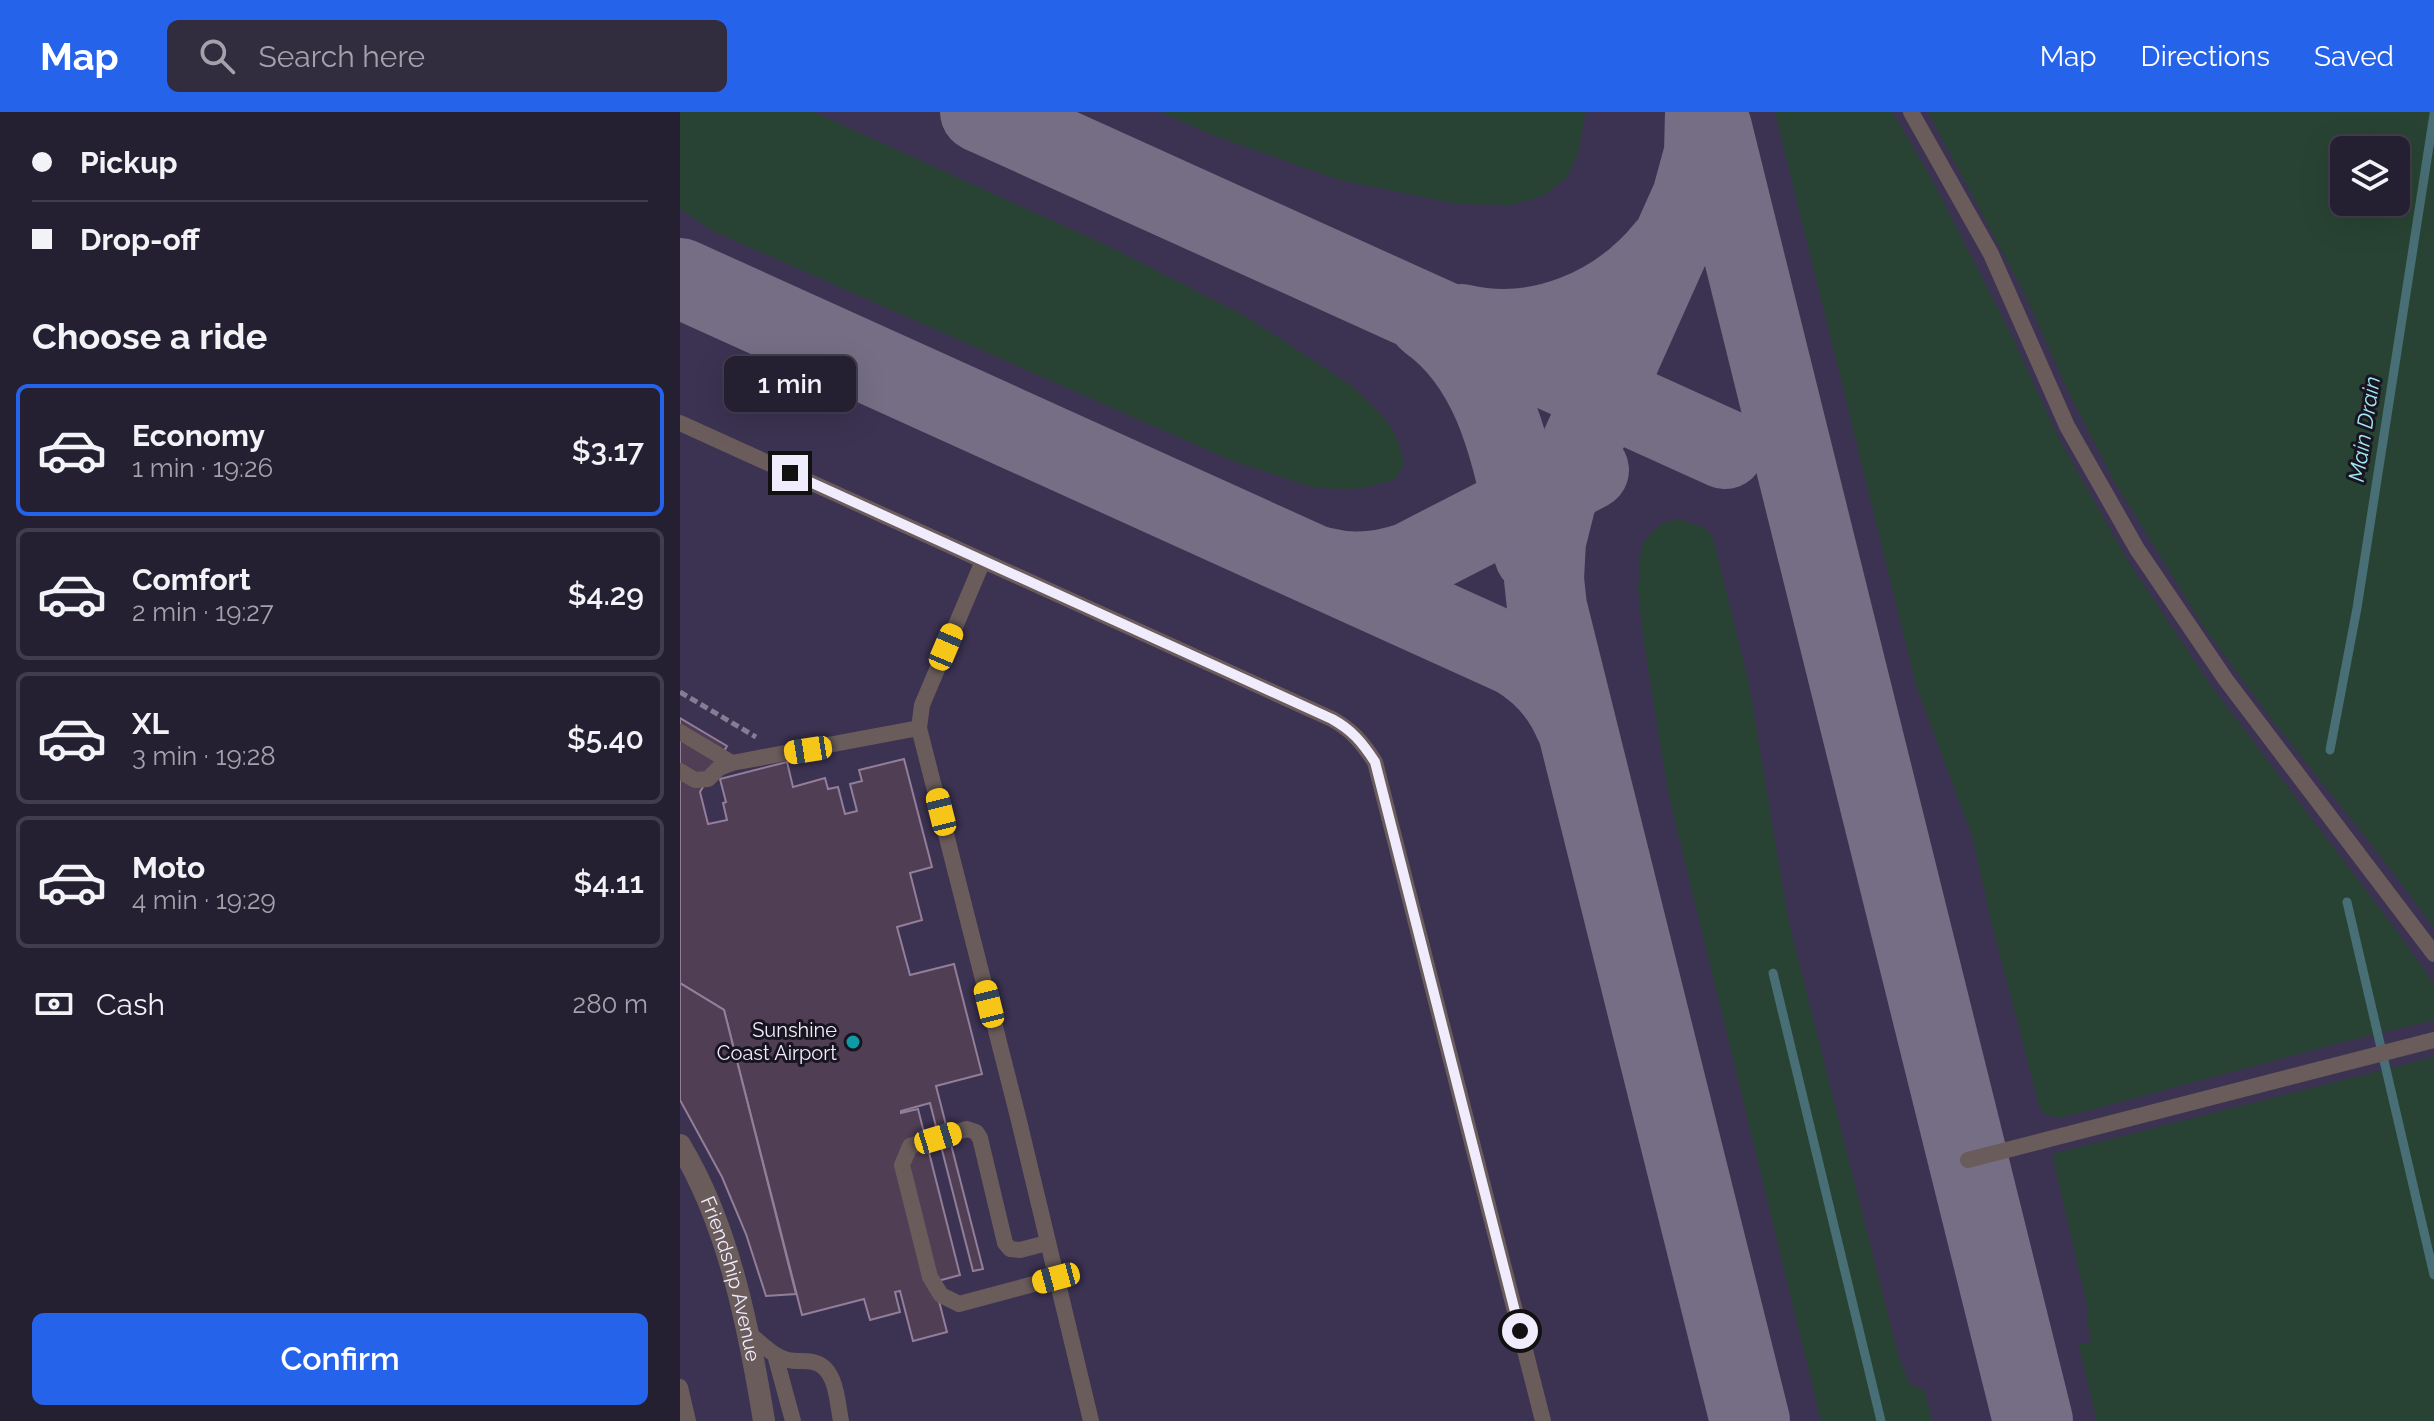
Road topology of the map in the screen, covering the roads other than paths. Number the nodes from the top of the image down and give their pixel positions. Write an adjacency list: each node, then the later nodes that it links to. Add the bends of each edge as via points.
1 (1911, 112): 8 (lane, via 1991,254 2067,426 2137,549 2226,680)
2 (680, 423): 3 (lane)
3 (983, 561): 4 (lane, via 922,705); 22 (lane, via 1332,719 1351,730 1375,762)
4 (919, 728): 6 (lane); 12 (lane)
5 (680, 732): 6 (lane)
6 (732, 763): 7 (lane, via 708,779 695,780)
7 (680, 771)
8 (2434, 954)
9 (2434, 1040): 11 (lane)
10 (680, 1145): 14 (street, Friendship Avenue, via 718,1224)
11 (1968, 1160)
12 (1047, 1243): 13 (lane); 13 (lane, via 1020,1250 1005,1243 976,1132 967,1129 910,1146 902,1165 930,1277 941,1295 959,1304)
13 (1056, 1278): 21 (lane)
14 (747, 1332): 15 (lane); 18 (street, Friendship Avenue)
15 (775, 1355): 19 (lane); 20 (lane, via 824,1367 831,1375)
16 (680, 1387): 17 (lane)
17 (688, 1421)
18 (764, 1421)
19 (793, 1421)
20 (841, 1421)
21 (1091, 1421)
22 (1543, 1421)

